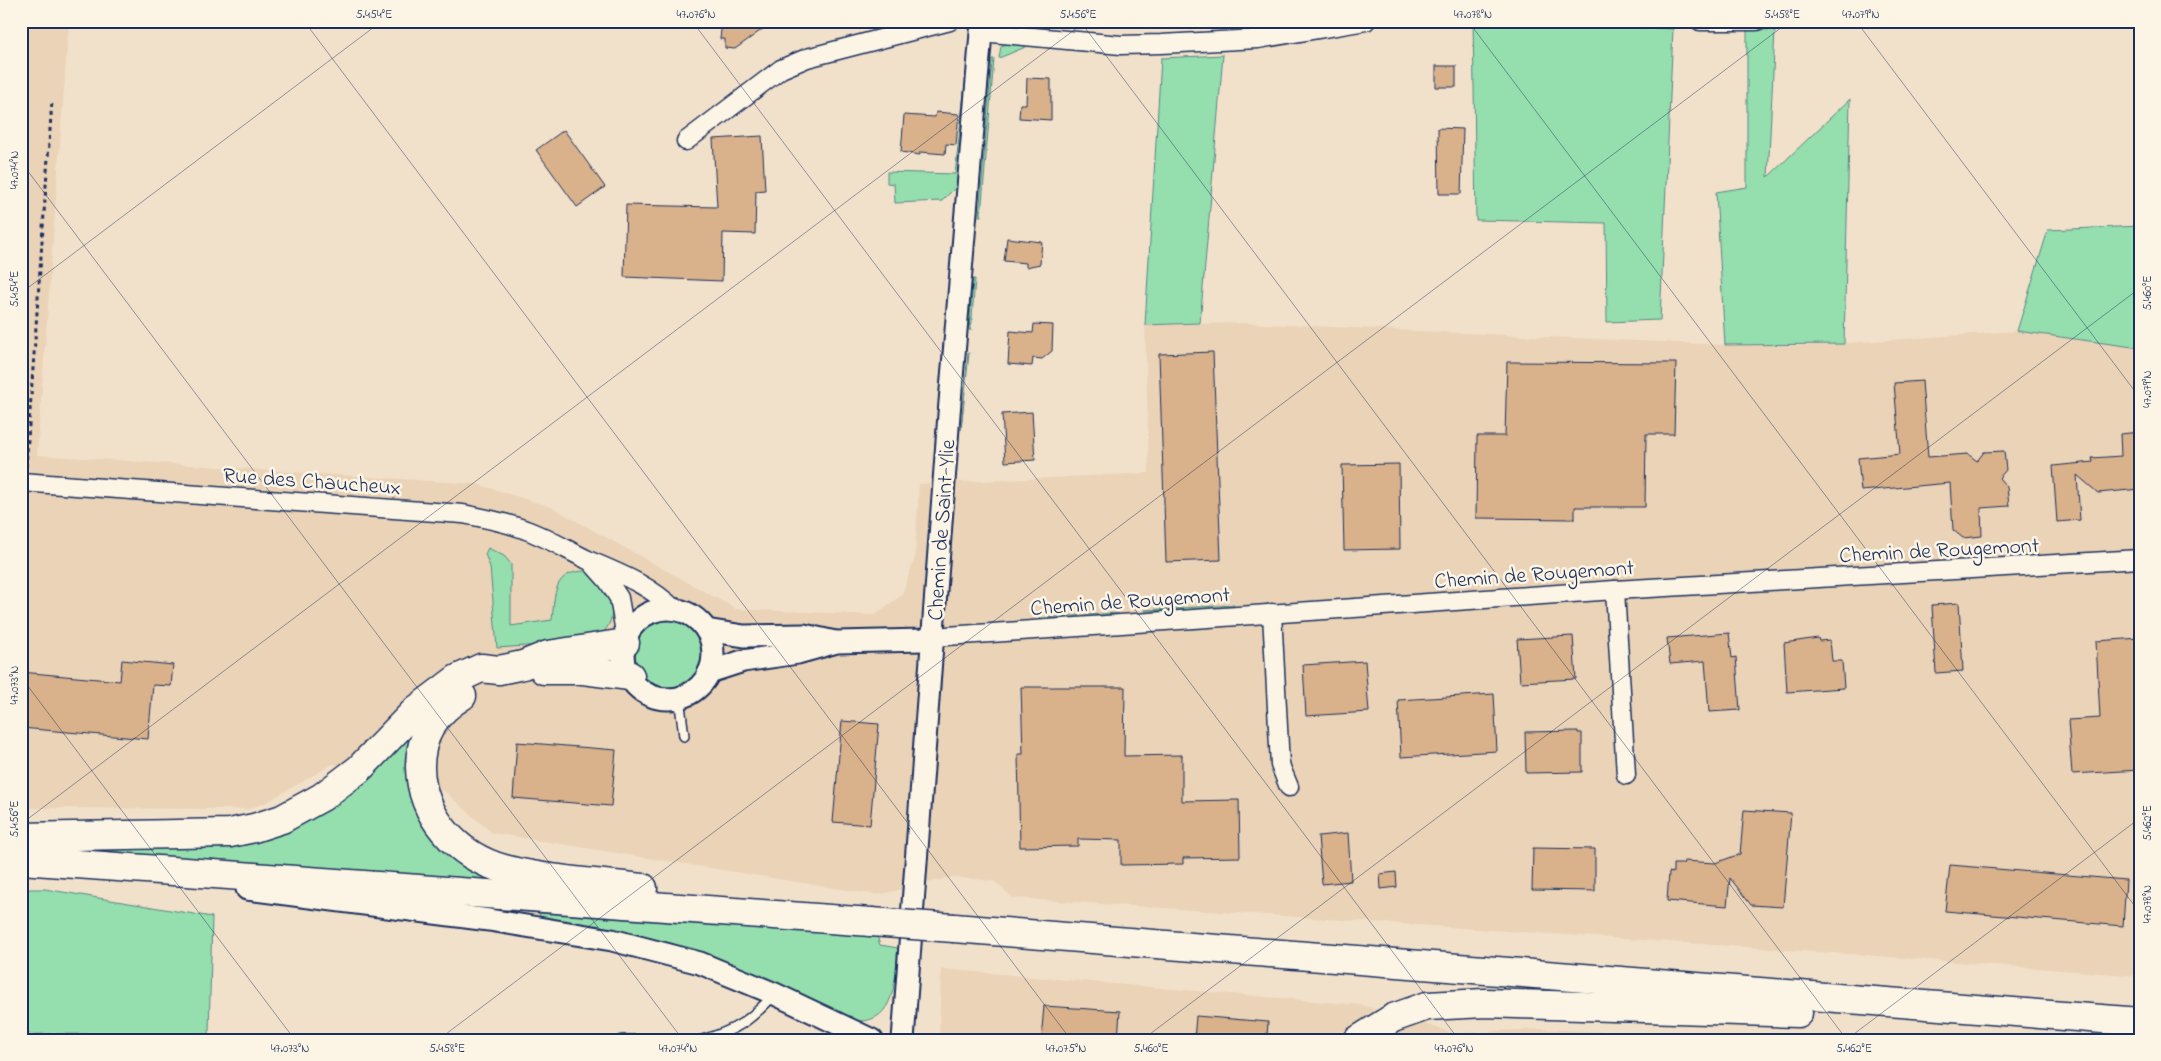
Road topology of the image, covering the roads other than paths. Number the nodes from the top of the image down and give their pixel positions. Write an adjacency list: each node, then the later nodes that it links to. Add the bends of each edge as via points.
1 (950, 21): 6 (street, via 807,58 782,69)
2 (1366, 21): 5 (street, via 1258,39 1170,44 1121,44)
3 (1700, 21): 4 (street)
4 (1757, 21)
5 (981, 26): 14 (street, Chemin de Saint-Ylie)
6 (686, 141)
7 (23, 482): 9 (street, Rue des Chaucheux, via 463,514 526,529)
8 (2140, 559): 10 (street, Chemin de Rougemont)
9 (590, 561): 11 (street, Rue des Chaucheux, via 621,574 661,597); 15 (street, Rue des Chaucheux, via 619,598)
10 (1615, 590): 12 (street, Chemin de Rougemont); 22 (street)
11 (674, 609): 13 (street, via 698,620); 15 (street, via 654,611 645,616 637,622)
12 (1272, 613): 14 (street, Chemin de Rougemont); 23 (street, via 1280,766)
13 (706, 630): 16 (street, via 744,636 804,635); 18 (street, via 712,646)
14 (932, 637): 16 (street); 33 (street, Chemin de Saint-Ylie)
15 (626, 641): 17 (main road, via 548,655); 19 (street, via 624,660)
16 (838, 642): 18 (street, via 798,653 743,661)
17 (511, 668): 19 (main road, via 583,670); 24 (main road, via 481,668 445,686 416,710 359,769 308,806 273,822 230,833); 26 (main road, via 444,710 426,733 421,746 420,776 427,805 436,822 461,847 503,869 815,908)
18 (709, 672): 20 (street, via 700,685)
19 (630, 676): 20 (street, via 638,686 654,696)
20 (679, 697): 21 (lane)
21 (684, 736)
22 (1626, 774)
23 (1289, 786)
24 (21, 837)
25 (21, 860): 26 (main road); 27 (street, via 489,920 612,940 700,963)
26 (832, 920): 28 (main road, bridge)
27 (775, 994): 31 (lane, via 752,1018 728,1033); 32 (street)
28 (2140, 1023): 34 (main road, via 1485,1003 1428,1006 1393,1018)
29 (622, 1040): 30 (lane)
30 (656, 1040)
31 (702, 1040)
32 (872, 1040)
33 (903, 1040)
34 (1358, 1040)

